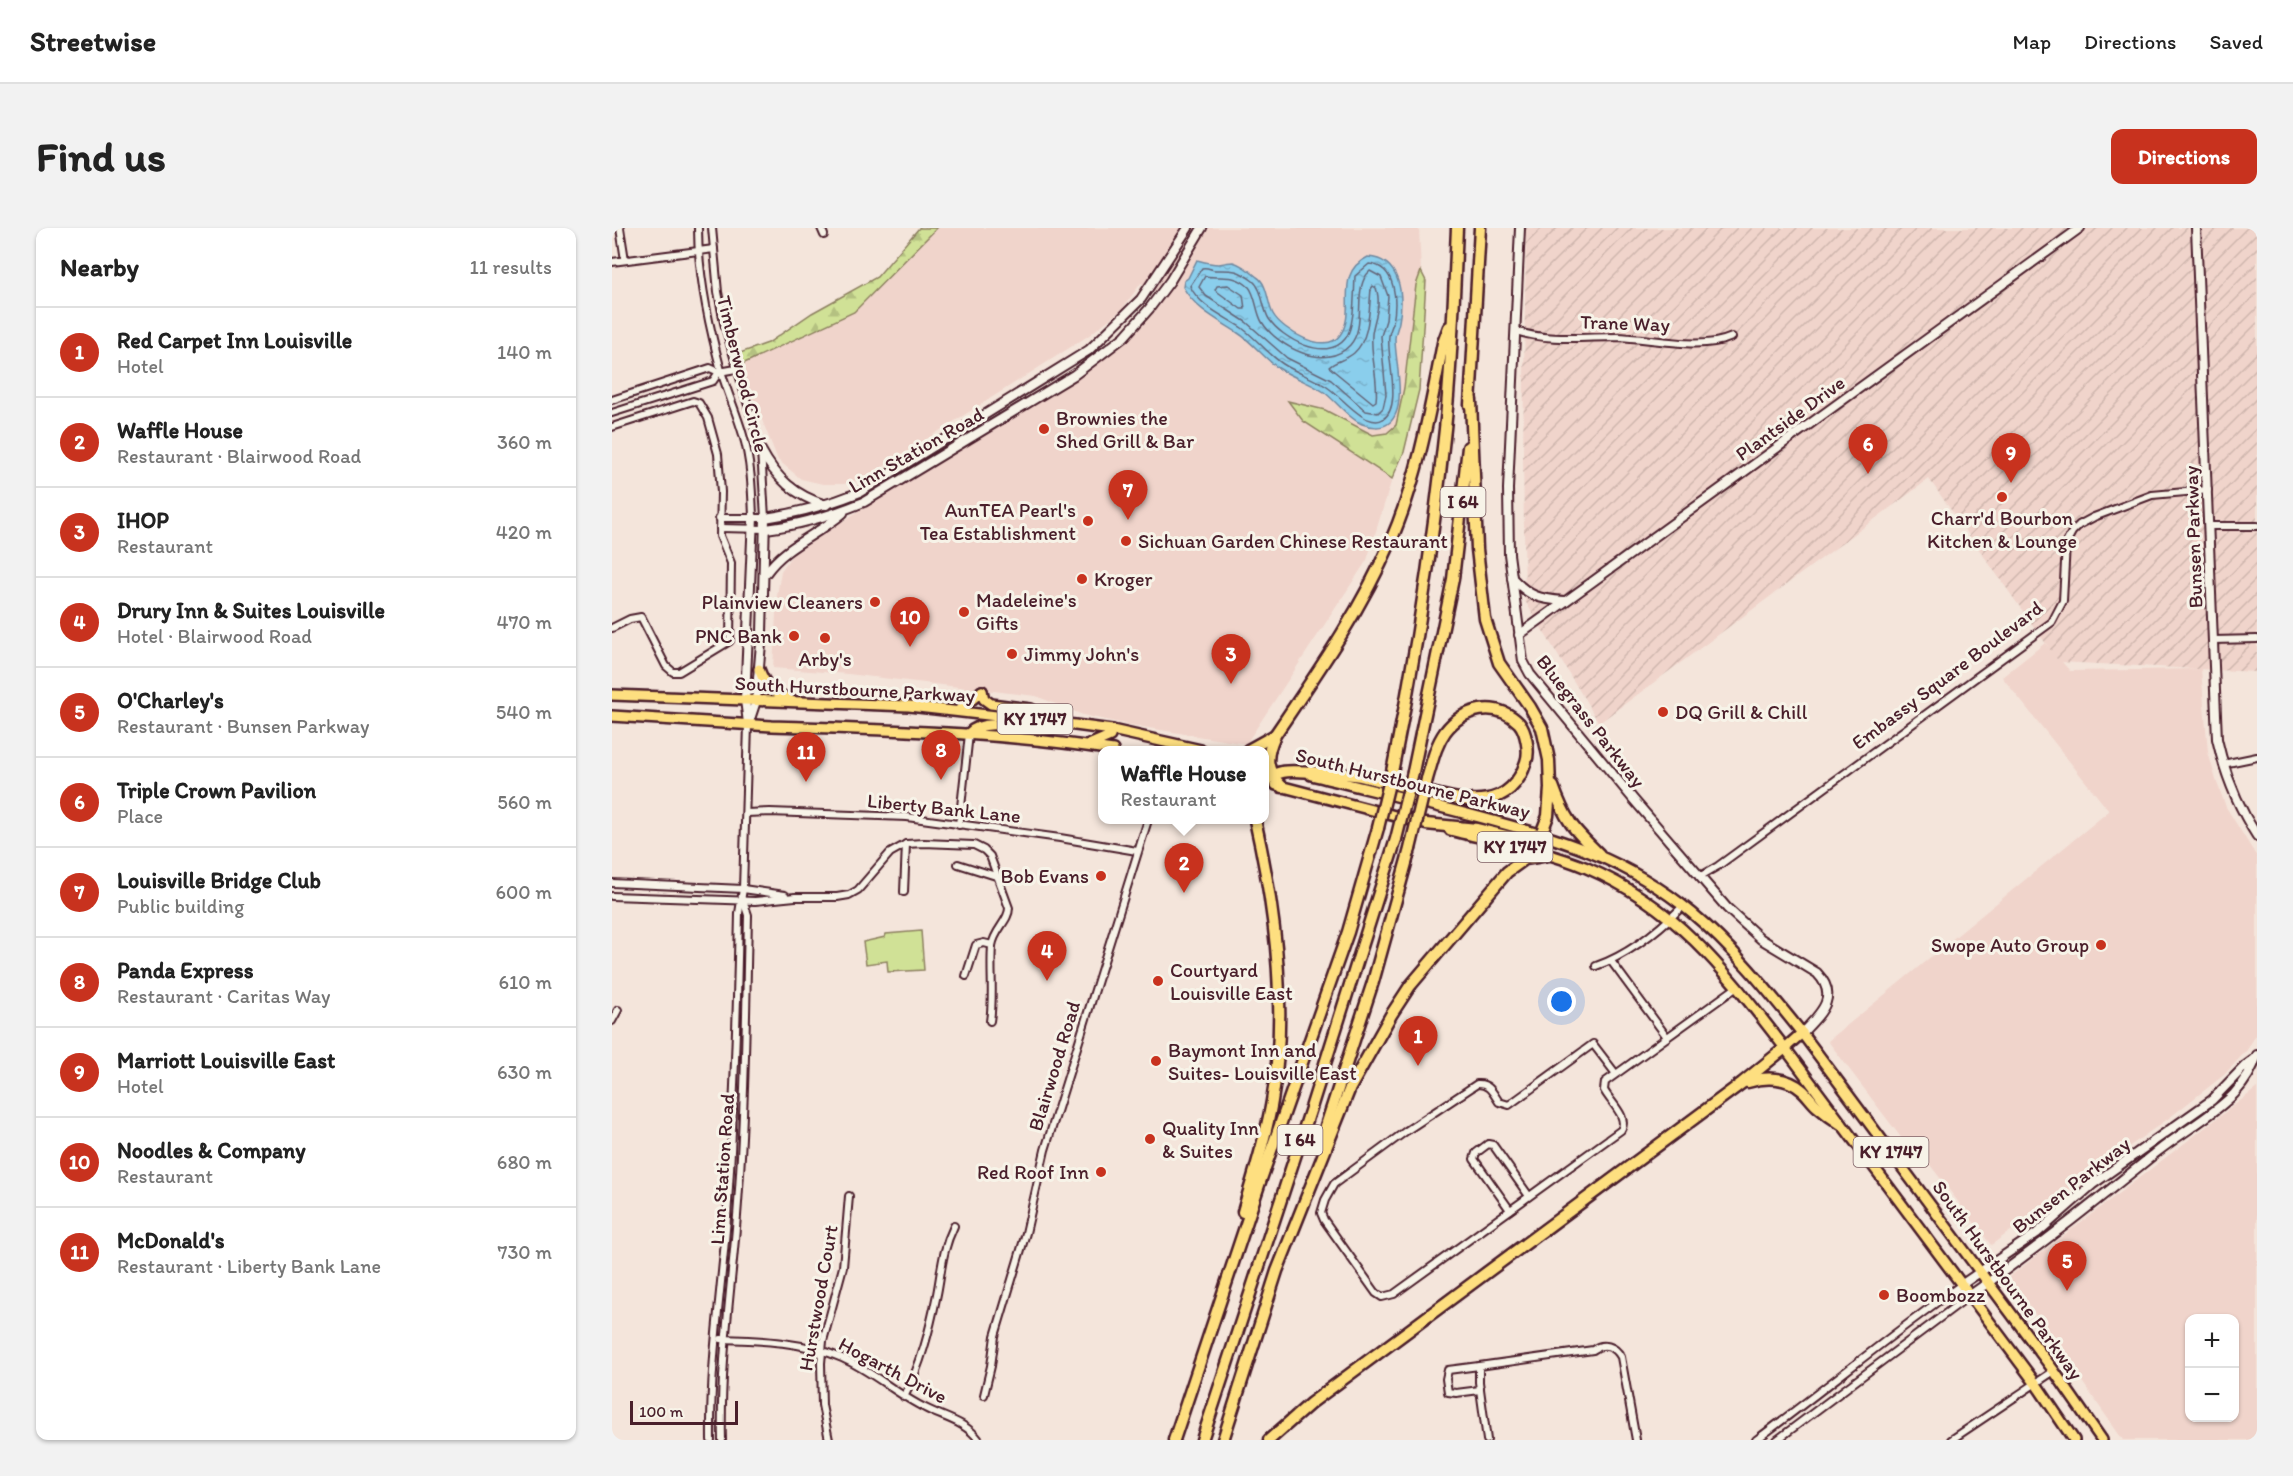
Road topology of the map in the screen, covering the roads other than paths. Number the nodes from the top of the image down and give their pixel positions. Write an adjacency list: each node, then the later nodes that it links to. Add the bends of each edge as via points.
1 (620, 228): 13 (street)
2 (698, 228): 12 (street, Timberwood Circle)
3 (712, 228): 11 (street, Timberwood Circle)
4 (1188, 228): 26 (street, Linn Station Road, via 1140,299 1089,350 860,492)
5 (1202, 228): 27 (street, Linn Station Road, via 1170,281 1124,337 1074,375)
6 (1457, 228): 15 (highway, I 64)
7 (1480, 228): 21 (highway, I 64)
8 (1520, 228): 16 (street, Bluegrass Parkway)
9 (2080, 228): 38 (street, Plantside Drive)
10 (2196, 228): 25 (street, Bunsen Parkway)
11 (714, 249): 12 (street); 18 (street, Timberwood Circle, via 718,292)
12 (698, 252): 13 (street); 19 (street, Timberwood Circle)
13 (625, 260): 14 (street)
14 (612, 262)
15 (1452, 319): 55 (highway, via 1443,343 1416,469 1391,541 1342,636); 120 (highway, I 64, bridge, via 1432,544 1393,767 1348,932)
16 (1516, 331): 17 (street, Trane Way, via 1559,338 1619,337 1707,343); 37 (street, Bluegrass Parkway, via 1508,489)
17 (1732, 337)
18 (736, 369): 19 (street); 24 (street, Timberwood Circle)
19 (720, 372): 20 (street, via 710,368); 22 (street, via 713,381); 28 (street, Timberwood Circle, via 744,437)
20 (612, 400)
21 (1471, 400): 65 (highway, via 1477,549 1485,619 1499,663 1542,728); 135 (highway, I 64, bridge, via 1466,482 1453,579 1396,839)
22 (612, 413)
23 (612, 428): 29 (street, via 693,401 699,403 716,444 721,478)
24 (761, 450): 26 (street, via 785,483 808,499); 30 (street, Timberwood Circle)
25 (2208, 490): 31 (street, Bunsen Parkway); 81 (street, Embassy Square Boulevard, via 2151,495 2079,525 2067,543 2063,601 2052,622)
26 (827, 505): 30 (street, Linn Station Road)
27 (849, 508): 35 (street, Linn Station Road, via 798,524); 36 (street, via 786,551)
28 (753, 517): 29 (street); 30 (street); 34 (street, Timberwood Circle)
29 (719, 518): 33 (street)
30 (765, 518): 35 (street, Timberwood Circle)
31 (2210, 526): 32 (street); 42 (street, Bunsen Parkway)
32 (2257, 526)
33 (720, 528): 34 (street); 39 (street, via 721,543 731,563 728,643 676,672 666,666 641,616)
34 (753, 529): 35 (street); 45 (street, Timberwood Circle)
35 (766, 529): 36 (street, Linn Station Road)
36 (765, 574): 43 (street, Linn Station Road)
37 (1512, 578): 38 (street, via 1529,595); 40 (street, Bluegrass Parkway)
38 (1564, 601): 40 (street, Plantside Drive)
39 (612, 628)
40 (1519, 635): 81 (street, Bluegrass Parkway, via 1522,661 1530,674)
41 (2257, 639): 42 (street)
42 (2213, 640): 62 (street, Bunsen Parkway, via 2217,739)
43 (759, 669): 46 (street, Linn Station Road); 47 (main road, via 771,691)
44 (612, 695): 45 (main road, South Hurstbourne Parkway / KY 1747)
45 (745, 700): 46 (main road, South Hurstbourne Parkway / KY 1747); 52 (street, Linn Station Road)
46 (756, 701): 47 (main road, South Hurstbourne Parkway / KY 1747); 52 (street, Linn Station Road)
47 (794, 701): 48 (main road, South Hurstbourne Parkway / KY 1747)
48 (958, 711): 50 (main road, South Hurstbourne Parkway / KY 1747); 50 (main road, via 982,691 991,704 1031,709)
49 (612, 716): 52 (main road, South Hurstbourne Parkway / KY 1747)
50 (1047, 721): 51 (main road, South Hurstbourne Parkway / KY 1747)
51 (1076, 724): 53 (main road, South Hurstbourne Parkway / KY 1747); 54 (main road, via 1046,730 985,724)
52 (748, 725): 54 (main road, South Hurstbourne Parkway / KY 1747); 68 (street, Linn Station Road)
53 (1112, 730): 56 (main road, via 1110,736); 57 (main road, South Hurstbourne Parkway / KY 1747)
54 (969, 733): 56 (main road, South Hurstbourne Parkway / KY 1747); 72 (street)
55 (1275, 735): 58 (highway); 60 (highway)
56 (1087, 746): 59 (main road, South Hurstbourne Parkway / KY 1747)
57 (1183, 746)
58 (1255, 746)
59 (1098, 748)
60 (1269, 748)
61 (2257, 757): 62 (street)
62 (2223, 764): 74 (street, Bunsen Parkway)
63 (1292, 771): 64 (highway); 73 (main road, South Hurstbourne Parkway / KY 1747); 114 (highway, bridge, via 1359,776 1458,800 1476,801 1493,799 1509,789 1522,775 1528,758 1521,725 1494,709 1477,709 1460,717 1444,734 1427,779 1410,849 1373,982)
64 (1269, 775)
65 (1549, 775): 73 (highway, via 1548,816); 77 (highway, via 1573,830)
66 (1269, 777): 67 (highway)
67 (1282, 787): 71 (main road, South Hurstbourne Parkway / KY 1747)
68 (746, 813): 72 (street, Liberty Bank Lane, via 907,818); 83 (street, Linn Station Road)
69 (1146, 824): 76 (street, Blairwood Road)
70 (1256, 824): 120 (highway, via 1277,948 1280,1037 1272,1102)
71 (1426, 824): 73 (highway, via 1477,828 1528,841); 78 (main road, South Hurstbourne Parkway / KY 1747)
72 (959, 825): 76 (street, Liberty Bank Lane)
73 (1541, 834): 77 (main road, South Hurstbourne Parkway / KY 1747)
74 (2257, 836)
75 (906, 844): 80 (street, via 979,847 990,856); 84 (street); 86 (street, via 890,853 865,885 849,895)
76 (1137, 851): 128 (street, Blairwood Road, via 1042,1160 1026,1233 994,1341)
77 (1599, 854): 88 (main road, South Hurstbourne Parkway / KY 1747)
78 (1548, 855): 89 (main road, South Hurstbourne Parkway / KY 1747, via 1611,880); 114 (highway, via 1525,859 1511,868 1410,986 1350,1088)
79 (958, 864): 80 (street)
80 (999, 877): 90 (street, via 1009,912)
81 (1700, 877): 100 (street, Bluegrass Parkway, via 1747,928 1822,978 1827,986 1826,1003)
82 (612, 883): 83 (street)
83 (743, 889): 86 (street); 87 (street, Linn Station Road)
84 (904, 892)
85 (612, 896): 87 (street)
86 (795, 897): 87 (street)
87 (743, 900): 93 (street, Linn Station Road, via 739,913); 94 (street, Linn Station Road, via 748,915)
88 (1683, 906): 89 (street); 100 (main road, South Hurstbourne Parkway / KY 1747, via 1740,961)
89 (1671, 918): 91 (street); 96 (main road, South Hurstbourne Parkway / KY 1747)
90 (992, 945): 95 (street, via 976,945); 99 (street)
91 (1611, 961): 92 (street); 101 (street)
92 (1596, 966)
93 (738, 968): 94 (street); 106 (street, Linn Station Road)
94 (747, 968): 107 (street, Linn Station Road)
95 (966, 976)
96 (1737, 987): 101 (street); 102 (main road, South Hurstbourne Parkway / KY 1747)
97 (618, 1010): 98 (street)
98 (612, 1021)
99 (990, 1021)
100 (1802, 1033): 102 (main road); 116 (main road, South Hurstbourne Parkway / KY 1747)
101 (1667, 1037): 104 (street)
102 (1785, 1048): 105 (highway); 108 (main road, South Hurstbourne Parkway / KY 1747)
103 (2257, 1057): 116 (street, Bunsen Parkway, via 2212,1100 2093,1184 2037,1233); 117 (street, Bunsen Parkway, via 2235,1093)
104 (1616, 1074): 110 (street, via 1605,1082 1604,1090 1624,1127); 111 (street, via 1593,1044 1509,1105 1499,1102 1488,1086 1477,1084 1334,1184 1321,1214 1376,1293 1382,1296 1394,1294)
105 (1742, 1083): 108 (highway, via 1759,1078 1791,1083); 137 (highway, via 1311,1403)
106 (733, 1115): 107 (street); 112 (street, Linn Station Road)
107 (742, 1115): 113 (street, Linn Station Road)
108 (1841, 1124): 118 (main road, South Hurstbourne Parkway / KY 1747)
109 (849, 1196): 123 (street, Hurstwood Court, via 843,1267)
110 (1529, 1196): 111 (street); 111 (street, via 1493,1145 1488,1144 1474,1159)
111 (1510, 1210)
112 (727, 1212): 113 (street); 121 (street, Linn Station Road)
113 (737, 1212): 122 (street, Linn Station Road)
114 (1295, 1221): 136 (highway)
115 (954, 1226): 129 (street, via 944,1246 927,1336)
116 (1980, 1271): 117 (main road, South Hurstbourne Parkway / KY 1747); 118 (street, Bunsen Parkway)
117 (1988, 1282): 119 (street, Bunsen Parkway); 125 (main road, South Hurstbourne Parkway / KY 1747)
118 (1961, 1285): 119 (main road, South Hurstbourne Parkway / KY 1747); 140 (street, Bunsen Parkway)
119 (1969, 1296): 126 (main road, South Hurstbourne Parkway / KY 1747); 141 (street, Bunsen Parkway)
120 (1219, 1308): 134 (highway, I 64)
121 (714, 1338): 122 (street, Hogarth Drive); 130 (street, Linn Station Road)
122 (724, 1339): 123 (street, Hogarth Drive, via 790,1344); 131 (street, Linn Station Road)
123 (822, 1351): 129 (street, Hogarth Drive, via 864,1369); 132 (street, Hurstwood Court, via 822,1405)
124 (1479, 1366): 127 (street); 127 (street, via 1448,1370 1446,1379 1448,1392); 139 (street, via 1609,1346 1621,1358)
125 (2054, 1371): 126 (street); 144 (main road, South Hurstbourne Parkway / KY 1747)
126 (2036, 1384): 142 (street); 143 (main road, South Hurstbourne Parkway / KY 1747)
127 (1480, 1390): 138 (street)
128 (984, 1395)
129 (904, 1397): 133 (street, Hogarth Drive, via 970,1428)
130 (711, 1440)
131 (722, 1440)
132 (829, 1440)
133 (979, 1440)
134 (1174, 1440)
135 (1202, 1440)
136 (1223, 1440)
137 (1269, 1440)
138 (1487, 1440)
139 (1636, 1440)
140 (1756, 1440)
141 (1777, 1440)
142 (1951, 1440)
143 (2074, 1440)
144 (2102, 1440)

